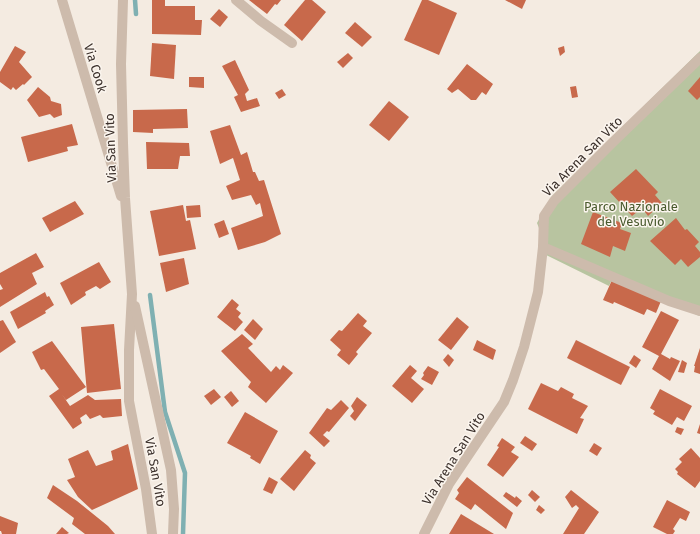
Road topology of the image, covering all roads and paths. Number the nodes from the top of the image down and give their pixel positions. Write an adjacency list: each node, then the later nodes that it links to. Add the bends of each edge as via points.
1 (62, 0): 6 (street, Via Cook)
2 (123, 0): 6 (street, Via San Vito, via 121,64)
3 (236, 0): 4 (street)
4 (292, 43)
5 (700, 58): 7 (street, Via Arena San Vito, via 554,202 544,216)
6 (126, 213): 8 (street, Via San Vito)
7 (543, 247): 9 (street, via 669,301); 12 (street, Via Arena San Vito, via 538,292 524,347 504,402 449,484)
8 (132, 294): 10 (street, Via San Vito, via 129,401 145,481); 11 (street, Via San Vito, via 171,470)
9 (700, 311)
10 (152, 534)
11 (173, 534)
12 (424, 534)

